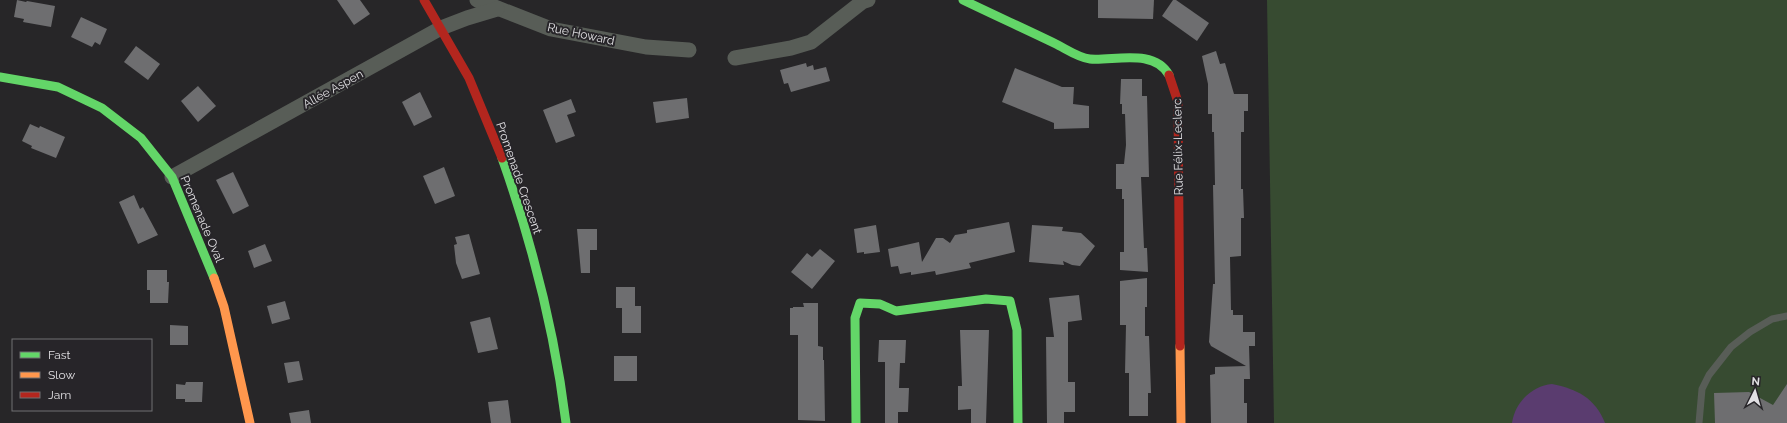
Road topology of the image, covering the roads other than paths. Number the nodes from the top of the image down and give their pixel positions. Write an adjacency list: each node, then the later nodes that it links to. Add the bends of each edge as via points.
1 (424, 0): 6 (street, Promenade Crescent)
2 (477, 0): 5 (street, Rue Howard)
3 (868, 0): 8 (street, via 811,42)
4 (963, 0): 16 (street, Rue Félix-Leclerc, via 1088,59 1148,60 1167,71 1172,80 1178,102)
5 (497, 9): 6 (street, Allée Aspen); 7 (street, Rue Howard, via 558,30 646,47)
6 (441, 28): 10 (street, Allée Aspen); 13 (street, Promenade Crescent, via 474,90 518,203 535,262 549,326)
7 (689, 50)
8 (735, 58)
9 (0, 77): 10 (street, Promenade Oval, via 58,87 102,108 140,138)
10 (172, 177): 12 (street, Promenade Oval, via 211,268 224,307)
11 (1787, 316): 17 (lane, via 1772,319 1731,347 1709,375 1702,389)
12 (250, 423)
13 (566, 423)
14 (856, 423): 15 (street, via 855,318 860,302 880,304 896,311 986,299 1010,301 1017,330)
15 (1018, 423)
16 (1181, 423)
17 (1699, 423)

